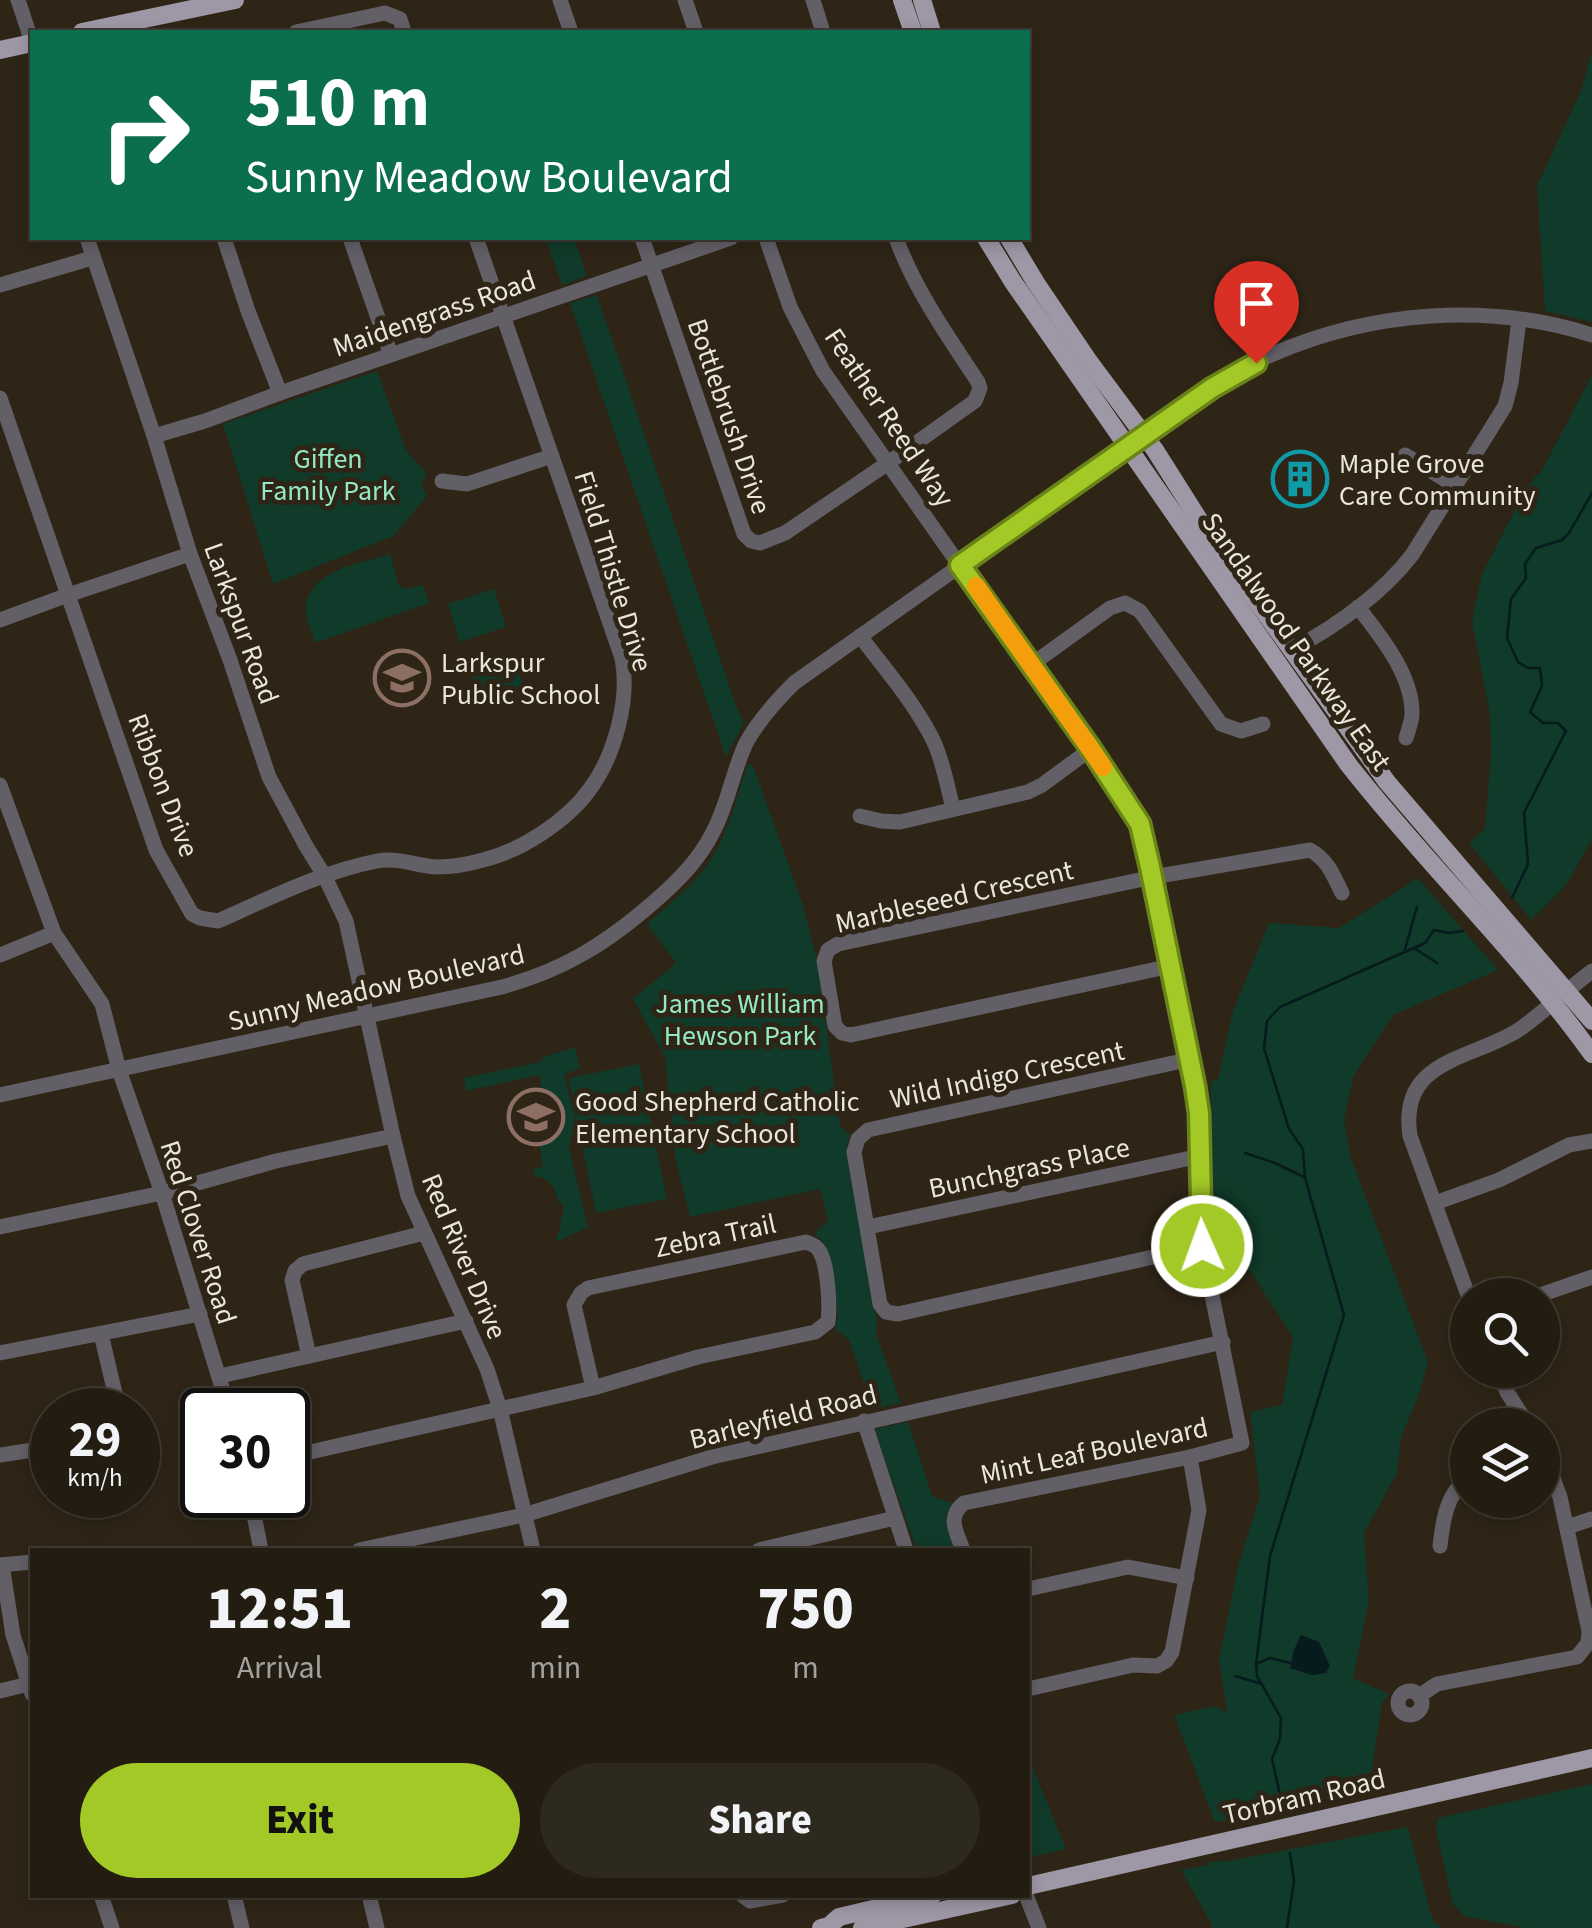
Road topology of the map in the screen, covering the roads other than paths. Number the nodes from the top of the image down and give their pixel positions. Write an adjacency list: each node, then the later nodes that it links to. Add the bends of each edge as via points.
1 (18, 0): 16 (street)
2 (235, 0): 8 (main road)
3 (560, 0): 11 (street)
4 (686, 0): 12 (street)
5 (812, 0): 13 (street)
6 (902, 0): 14 (main road)
7 (922, 0): 15 (main road)
8 (92, 30)
9 (305, 30): 10 (street, via 385,13 400,19)
10 (403, 30)
11 (570, 30)
12 (695, 30)
13 (822, 30)
14 (912, 30)
15 (931, 30)
16 (30, 37)
17 (30, 43): 18 (main road)
18 (0, 50)
19 (88, 240): 29 (street, Larkspur Road)
20 (225, 240): 36 (street)
21 (351, 240): 35 (street)
22 (477, 240): 32 (street, Field Thistle Drive)
23 (643, 240): 30 (street)
24 (725, 240): 30 (street, Maidengrass Road)
25 (767, 240): 43 (street, Feather Reed Way, via 790,307 823,371)
26 (897, 240): 43 (street, via 907,269 980,388 975,400)
27 (987, 240): 40 (main road, Sandalwood Parkway East)
28 (1009, 240): 38 (main road, Sandalwood Parkway East)
29 (92, 258): 31 (street); 39 (street, Larkspur Road)
30 (652, 265): 32 (street, Maidengrass Road); 43 (street, Bottlebrush Drive, via 750,541 784,533)
31 (0, 286)
32 (504, 316): 35 (street, Maidengrass Road); 42 (street, Field Thistle Drive)
33 (1519, 320): 34 (street, Sunny Meadow Boulevard); 38 (street, Sunny Meadow Boulevard, via 1422,316 1326,334 1238,372); 45 (street, via 1504,406)
34 (1592, 335)
35 (391, 354): 36 (street, Maidengrass Road)
36 (280, 393): 39 (street, Maidengrass Road)
37 (0, 398): 48 (street, Ribbon Drive)
38 (1145, 435): 40 (street, Sunny Meadow Boulevard); 52 (main road, Sandalwood Parkway East)
39 (154, 436): 46 (street, Larkspur Road)
40 (1127, 447): 47 (street, Sunny Meadow Boulevard); 67 (main road, Sandalwood Parkway East, via 1370,792)
41 (1405, 455): 45 (street)
42 (552, 456): 44 (street, via 467,484); 60 (street, Field Thistle Drive, via 626,677 625,700 597,778 538,836 484,860 437,867 380,860)
43 (888, 463): 47 (street, Feather Reed Way)
44 (442, 482)
45 (1454, 486): 49 (street, via 1396,575)
46 (190, 554): 48 (street); 60 (street, Larkspur Road, via 268,778)
47 (960, 565): 51 (street, Sunny Meadow Boulevard); 53 (street, Mint Leaf Boulevard)
48 (68, 594): 50 (street); 60 (street, Ribbon Drive, via 156,850 192,914 218,920)
49 (1358, 607): 52 (street); 55 (street, via 1402,674 1412,714)
50 (0, 620)
51 (860, 636): 58 (street, via 928,731); 68 (street, Sunny Meadow Boulevard, via 774,704 747,742 701,852 617,933 583,956 523,981)
52 (1292, 650): 67 (main road, Sandalwood Parkway East, via 1387,782)
53 (1031, 665): 54 (street, via 1125,603 1140,610 1222,724 1242,731); 56 (street, Mint Leaf Boulevard)
54 (1263, 724)
55 (1406, 738)
56 (1091, 749): 58 (street, via 1028,792); 61 (street, Mint Leaf Boulevard, via 1135,814)
57 (0, 785): 63 (street, Red Clover Road)
58 (953, 808): 59 (street, via 900,822)
59 (860, 816)
60 (324, 875): 68 (street, Larkspur Road, via 346,921)
61 (1153, 878): 62 (street, via 1310,850 1329,866); 65 (street, Mint Leaf Boulevard); 65 (street, Marbleseed Crescent, via 838,944 824,961 835,1026 851,1035)
62 (1342, 893)
63 (54, 933): 64 (street); 72 (street, Red Clover Road, via 102,1004)
64 (0, 955)
65 (1170, 966): 71 (street, Mint Leaf Boulevard)
66 (1592, 970): 67 (street)
67 (1560, 996): 69 (main road, Sandalwood Parkway East); 70 (main road, Sandalwood Parkway East); 78 (street, via 1514,1032 1441,1065 1418,1087 1409,1129)
68 (368, 1016): 72 (street, Sunny Meadow Boulevard); 74 (street, Red River Drive)
69 (1592, 1021)
70 (1592, 1054)
71 (1191, 1059): 76 (street, Mint Leaf Boulevard); 80 (street, Wild Indigo Crescent, via 868,1130 854,1152)
72 (119, 1070): 73 (street, Sunny Meadow Boulevard); 77 (street, Red Clover Road)
73 (0, 1095)
74 (392, 1136): 77 (street); 81 (street, Red River Drive)
75 (1592, 1142): 78 (street, via 1569,1145)
76 (1200, 1156): 80 (street, Bunchgrass Place); 82 (street, Mint Leaf Boulevard)
77 (162, 1193): 79 (street); 86 (street, Red Clover Road)
78 (1435, 1202): 84 (street)
79 (0, 1227)
80 (868, 1228): 82 (street, Wild Indigo Crescent, via 880,1304 898,1314)
81 (424, 1234): 87 (street, Red River Drive); 91 (street, via 296,1270 292,1280)
82 (1202, 1246): 89 (street, Mint Leaf Boulevard)
83 (1592, 1277): 85 (street)
84 (1462, 1278)
85 (1560, 1288)
86 (200, 1314): 88 (street); 92 (street, Red Clover Road)
87 (466, 1321): 91 (street); 96 (street, Red River Drive)
88 (102, 1334): 90 (street); 93 (street)
89 (1223, 1342): 97 (street, Barleyfield Road); 101 (street, Mint Leaf Boulevard, via 1242,1444)
90 (0, 1353)
91 (309, 1356): 92 (street)
92 (220, 1376): 94 (street, Red Clover Road)
93 (114, 1388)
94 (224, 1388)
95 (593, 1388): 95 (street, Zebra Trail, via 814,1332 828,1322 830,1306 821,1254 806,1242 588,1288 574,1305); 96 (street, Zebra Trail)
96 (500, 1408): 99 (street, Zebra Trail); 104 (street, Red River Drive)
97 (864, 1421): 104 (street, Barleyfield Road, via 712,1457); 106 (street)
98 (30, 1450): 100 (street)
99 (310, 1452)
100 (0, 1454)
101 (1190, 1457): 115 (street, Mint Leaf Boulevard, via 964,1504 952,1520); 118 (street, via 1199,1510)
102 (1560, 1496): 108 (street)
103 (1450, 1501): 110 (street)
104 (524, 1515): 109 (street, Barleyfield Road); 112 (street, Red River Drive)
105 (255, 1518): 111 (street)
106 (895, 1518): 113 (street); 114 (street)
107 (1592, 1519): 108 (street)
108 (1567, 1526): 124 (street, via 1589,1631 1582,1653 1437,1684)
109 (396, 1546)
110 (1440, 1546)
111 (262, 1548)
112 (532, 1548)
113 (767, 1548)
114 (905, 1548)
115 (962, 1548)
116 (30, 1562): 117 (street)
117 (1, 1565): 120 (street)
118 (1187, 1578): 119 (street, via 1128,1568); 122 (street, via 1166,1661)
119 (1030, 1589)
120 (30, 1686)
121 (30, 1689): 123 (street)
122 (1030, 1689)
123 (0, 1690)
124 (1420, 1696)
125 (1592, 1758): 126 (main road, Torbram Road)
126 (1030, 1886)
127 (101, 1898): 134 (street)
128 (235, 1898): 135 (street)
129 (370, 1898): 136 (street)
130 (920, 1898): 133 (main road, via 839,1917)
131 (998, 1898): 137 (main road)
132 (1027, 1898): 138 (street)
133 (828, 1927)
134 (112, 1928)
135 (242, 1928)
136 (376, 1928)
137 (862, 1928)
138 (1040, 1928)

